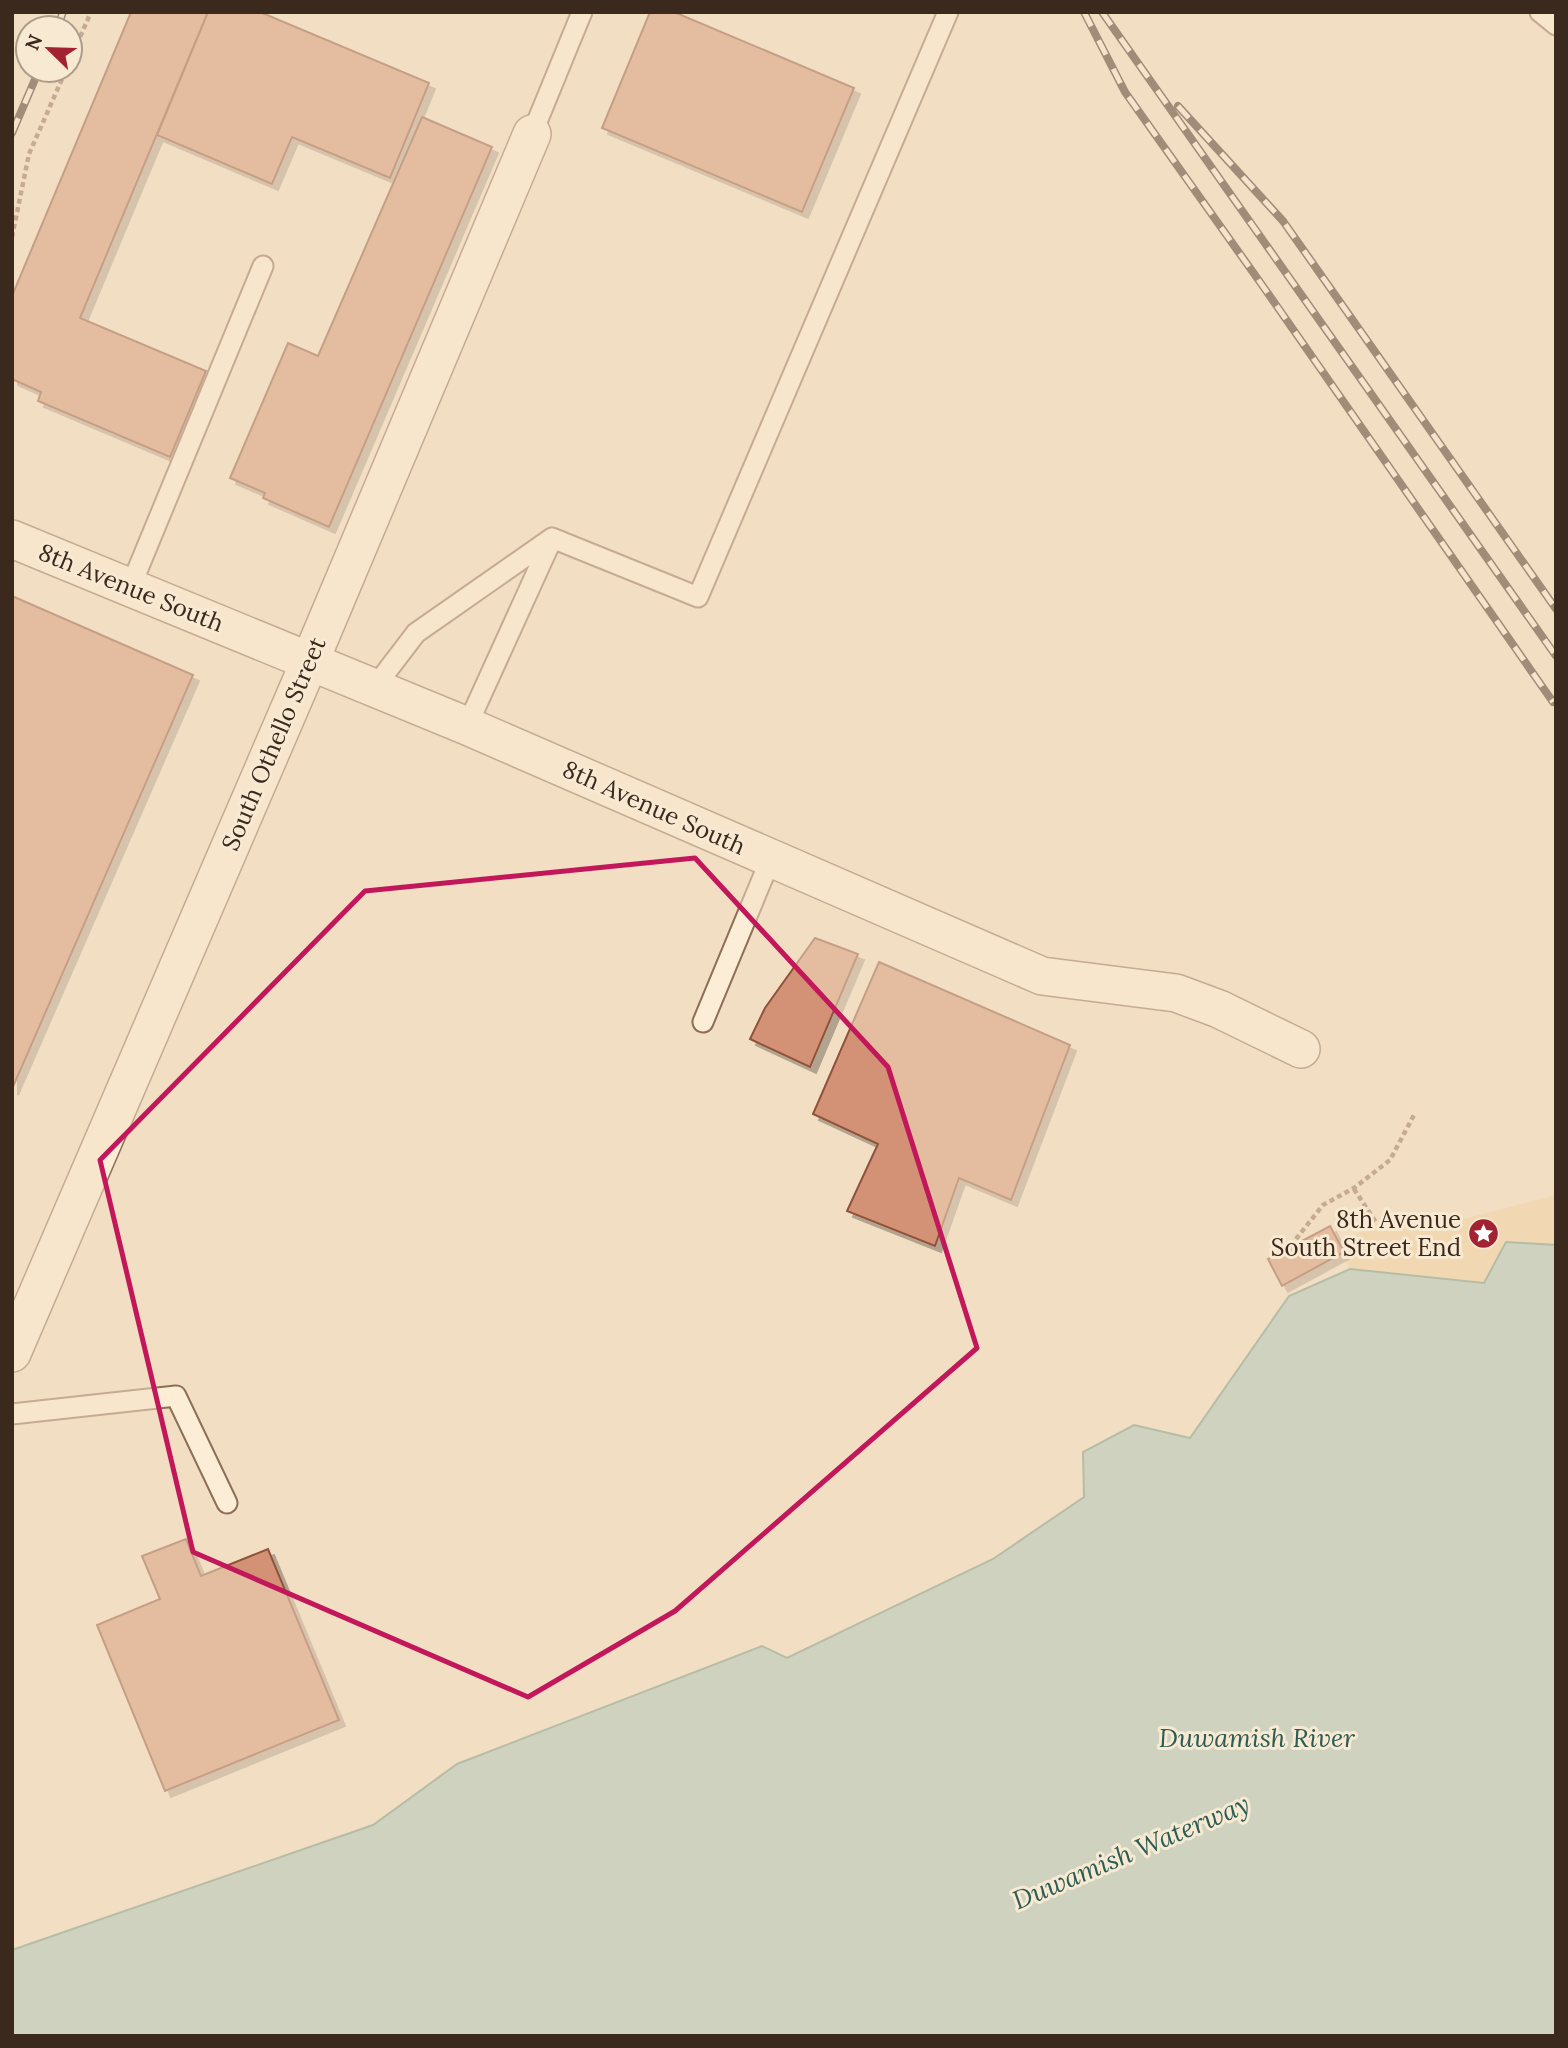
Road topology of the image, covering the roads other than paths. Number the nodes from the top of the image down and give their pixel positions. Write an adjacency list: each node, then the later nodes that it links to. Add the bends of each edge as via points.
1 (582, 12): 5 (lane)
2 (948, 12): 7 (lane, via 698,597)
3 (1540, 12): 4 (lane)
4 (1556, 25)
5 (532, 134): 10 (street, South Othello Street)
6 (262, 266): 9 (lane)
7 (552, 538): 11 (lane, via 416,633); 12 (lane)
8 (12, 539): 9 (street, 8th Avenue South)
9 (130, 588): 10 (street, 8th Avenue South)
10 (310, 661): 11 (street, 8th Avenue South); 16 (street, South Othello Street)
11 (374, 688): 12 (street, 8th Avenue South)
12 (467, 726): 13 (street, 8th Avenue South)
13 (771, 859): 14 (lane); 15 (street, 8th Avenue South, via 1042,976 1176,993)
14 (704, 1022)
15 (1301, 1049)
16 (12, 1353)
17 (12, 1414): 18 (lane, via 176,1396)
18 (227, 1503)

